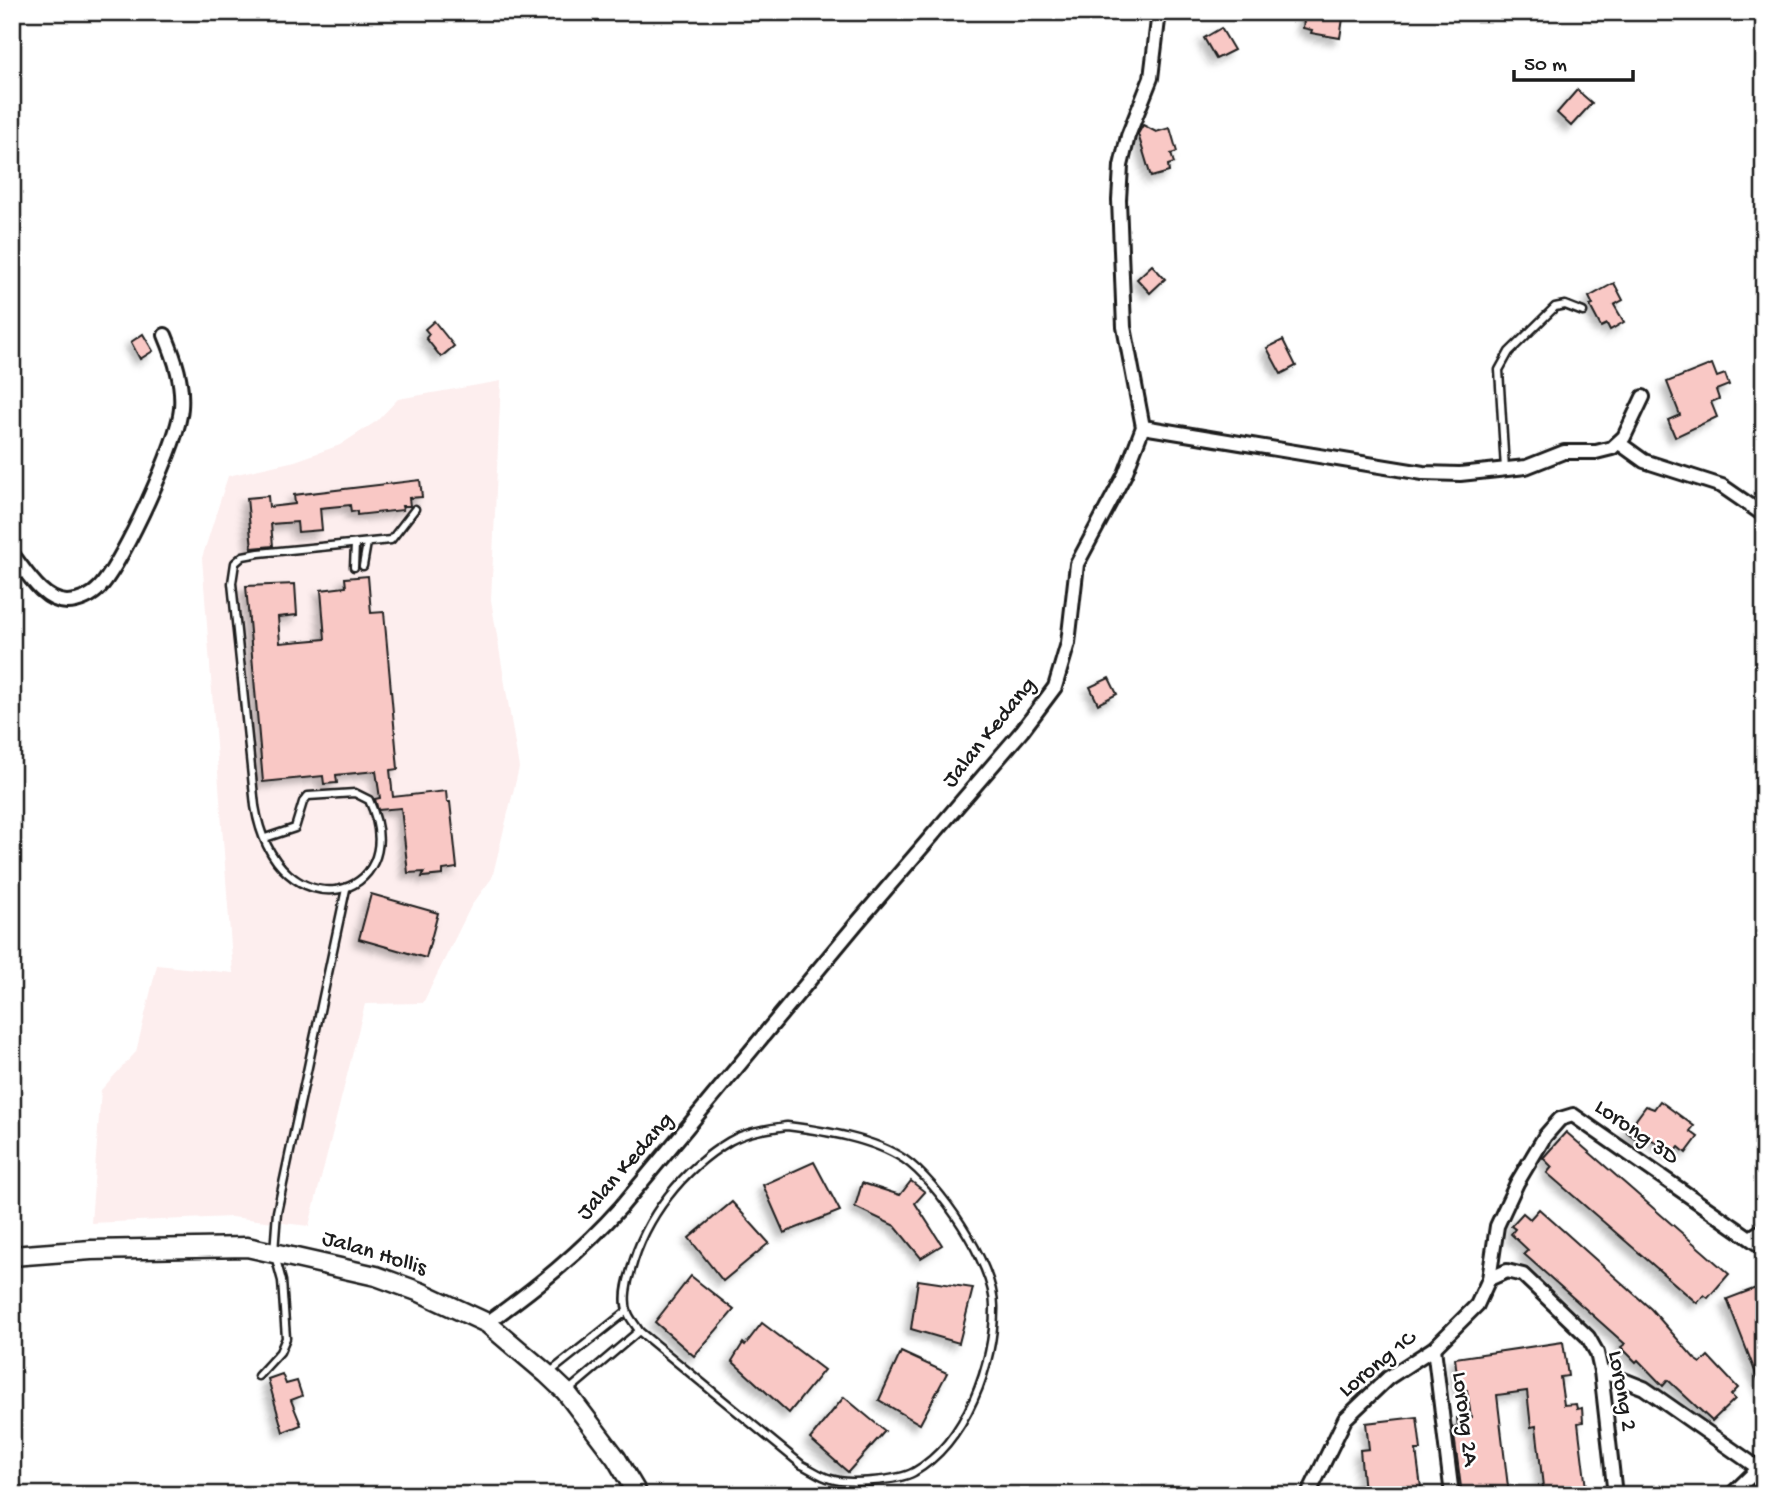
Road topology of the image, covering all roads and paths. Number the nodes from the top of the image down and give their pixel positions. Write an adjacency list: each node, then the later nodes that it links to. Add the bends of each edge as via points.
1 (1158, 12): 5 (street, via 1150,78 1128,136 1119,200 1124,327)
2 (1583, 312): 7 (lane, via 1565,305 1555,307 1502,360 1498,380)
3 (165, 335): 12 (street, via 179,374 178,426 138,523 112,571 90,596 58,601 40,589)
4 (1643, 397): 6 (street)
5 (1143, 427): 7 (street, via 1423,473); 24 (street, Jalan Kedang, via 1125,474 1077,564 1068,643 1055,687 621,1207 537,1287)
6 (1619, 443): 7 (street, via 1605,450 1571,451 1539,464); 9 (street, via 1644,461 1722,486)
7 (1505, 469)
8 (415, 509): 10 (lane, via 397,537)
9 (1764, 515)
10 (367, 543): 11 (lane); 13 (lane)
11 (355, 544): 14 (lane); 15 (lane, via 249,555 239,559 232,572 255,806)
12 (12, 554)
13 (363, 566)
14 (354, 567)
15 (265, 838): 16 (lane, via 284,871 301,885 312,890); 16 (lane, via 295,828 309,796 361,794 372,807 378,842 371,867)
16 (346, 890): 20 (lane, via 277,1212)
17 (1764, 1229): 18 (street)
18 (1750, 1238): 19 (street, Lorong 3D); 22 (street, Lorong 3D, via 1573,1115 1560,1119 1545,1136 1517,1183 1497,1226)
19 (1764, 1248)
20 (274, 1252): 21 (main road, Jalan Hollis, via 247,1247); 24 (main road, Jalan Hollis, via 376,1276); 29 (lane, via 282,1281 286,1338)
21 (12, 1256)
22 (1489, 1279): 26 (street, Lorong 1C, via 1477,1306); 27 (street, Lorong 2, via 1507,1271 1523,1275 1588,1337 1598,1353)
23 (627, 1311): 25 (lane); 25 (lane, via 627,1283 635,1253 650,1222 680,1182 723,1146 753,1131 787,1126 818,1130 904,1158 946,1200 986,1272 995,1304 988,1362 972,1407 939,1451 913,1472 856,1483 830,1479 802,1465); 28 (lane)
24 (487, 1322): 28 (main road, Jalan Hollis)
25 (639, 1331): 30 (lane)
26 (1434, 1348): 33 (street, Lorong 1C, via 1388,1378 1345,1419); 34 (street, Lorong 2A)
27 (1601, 1371): 31 (street, via 1644,1388); 35 (street, Lorong 2)
28 (547, 1374): 30 (main road, Jalan Hollis)
29 (258, 1376)
30 (566, 1392): 32 (main road, Jalan Hollis)
31 (1761, 1470): 36 (street)
32 (638, 1495)
33 (1308, 1495)
34 (1452, 1495)
35 (1615, 1495)
36 (1731, 1495)

